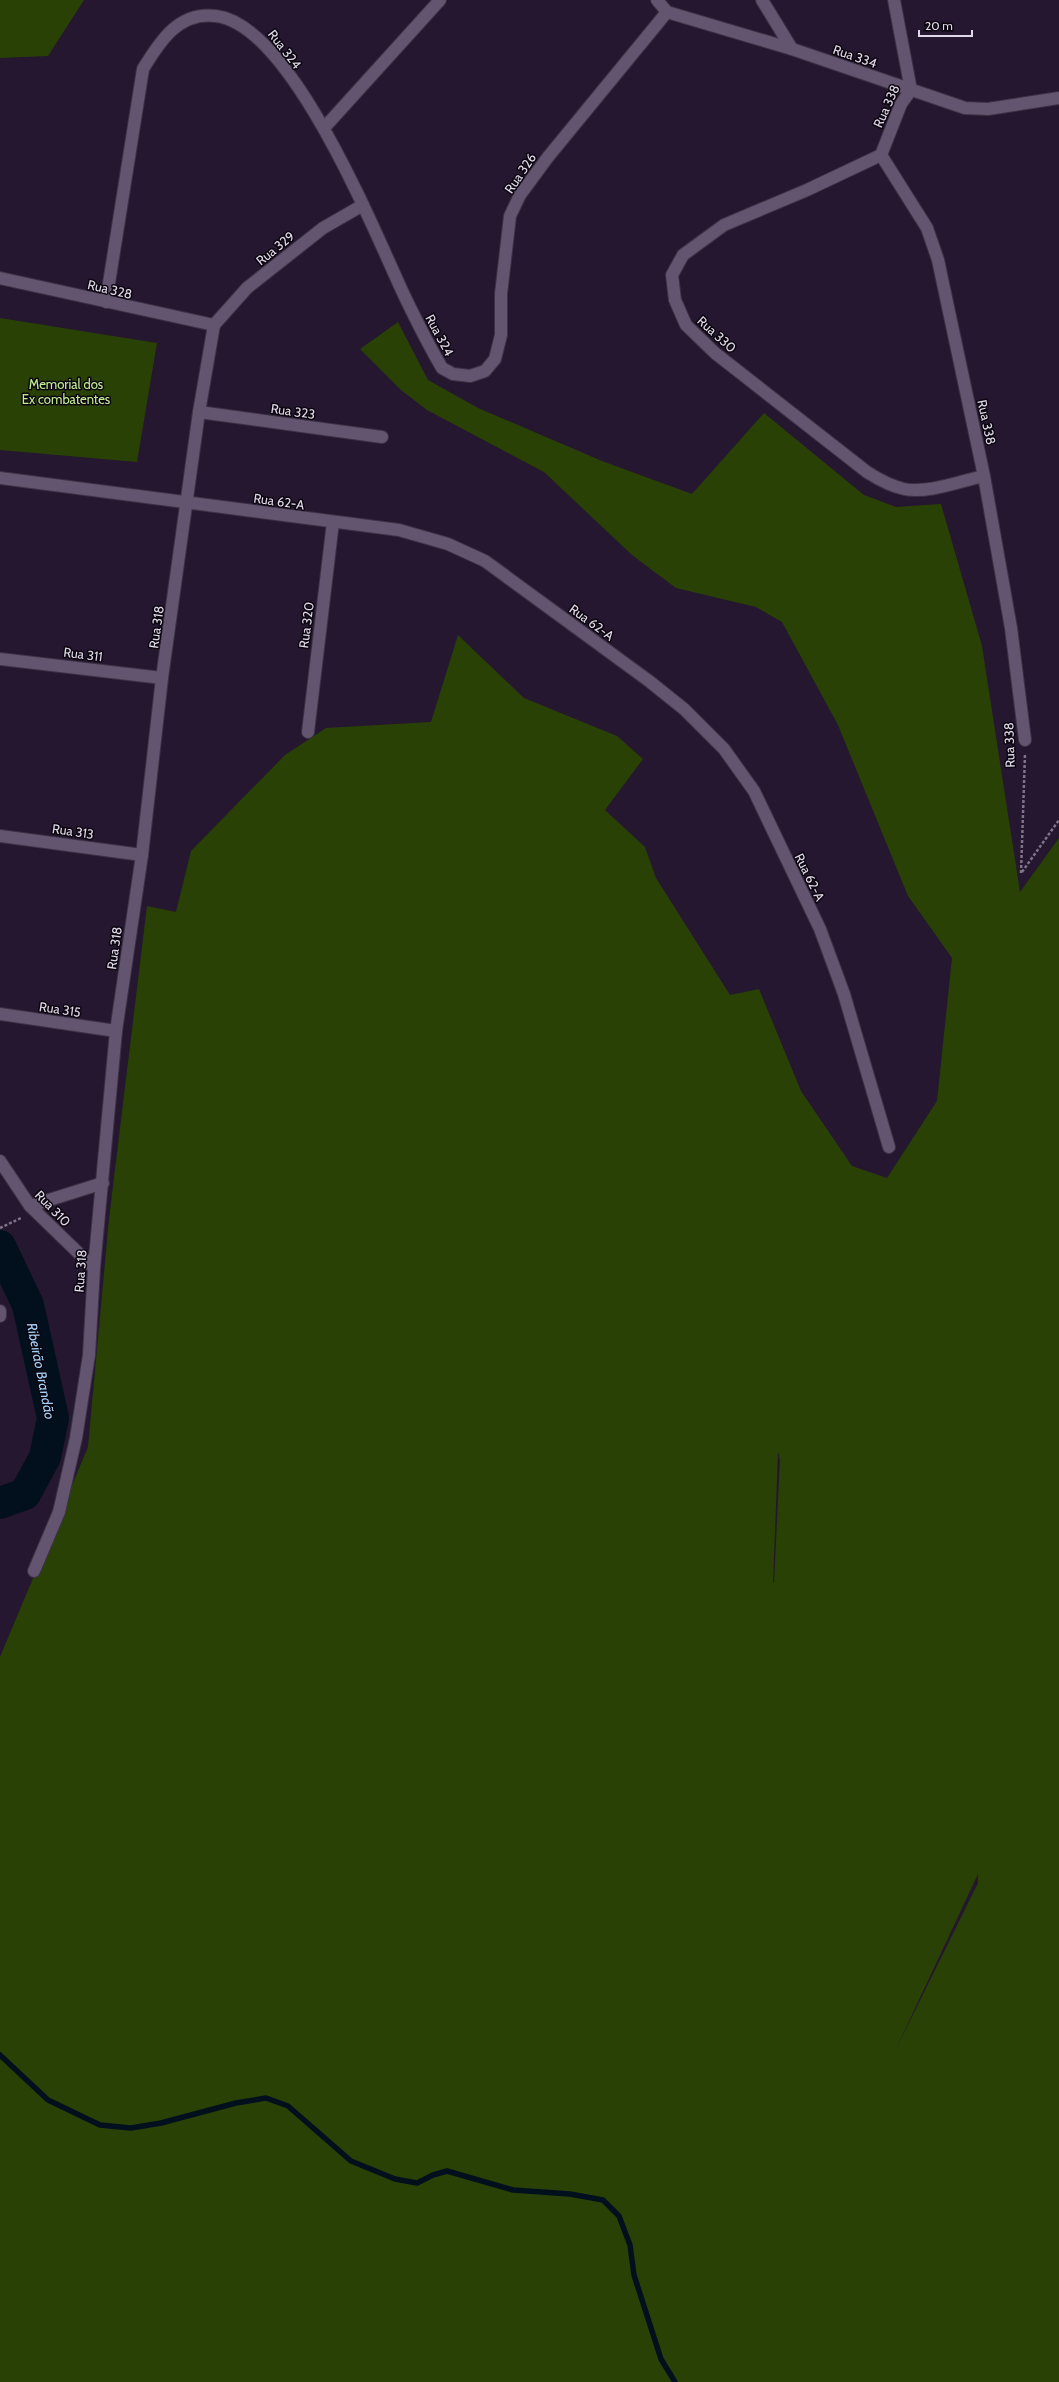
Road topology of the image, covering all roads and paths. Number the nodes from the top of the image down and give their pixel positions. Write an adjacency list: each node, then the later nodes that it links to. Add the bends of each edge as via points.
1 (440, 0): 9 (street)
2 (657, 0): 5 (street)
3 (762, 0): 6 (street)
4 (894, 0): 7 (street, Rua 338)
5 (667, 12): 6 (street, Rua 334); 15 (street, Rua 326, via 520,195 510,216 501,294 501,335 495,359 485,371)
6 (792, 49): 7 (street, Rua 334)
7 (912, 90): 8 (street, Rua 334, via 965,108 988,109); 10 (street, Rua 338, via 901,104)
8 (1059, 98)
9 (324, 128): 11 (street, Rua 324, via 345,165); 13 (street, Rua 324, via 280,62 256,35 236,23 217,16 199,16 178,24 161,39 143,69)
10 (881, 155): 18 (street, Rua 338, via 927,228 938,260); 18 (street, Rua 330, via 808,190 724,225 683,255 672,275 675,300 686,325 715,353 867,472 884,482 904,489 925,489)
11 (363, 205): 14 (street, Rua 329, via 323,228 247,288); 15 (street, Rua 324, via 404,296 442,368 453,374)
12 (0, 278): 13 (street, Rua 328)
13 (106, 302): 14 (street, Rua 328)
14 (214, 325): 16 (street, Rua 318)
15 (470, 376)
16 (199, 412): 17 (street, Rua 323); 20 (street, Rua 318)
17 (382, 437)
18 (984, 476): 25 (street, Rua 338, via 1011,628)
19 (0, 478): 20 (street, Rua 62-A)
20 (187, 503): 21 (street, Rua 62-A); 23 (street, Rua 318)
21 (333, 522): 24 (street, Rua 320); 31 (street, Rua 62-A, via 399,530 448,544 485,561 649,681 684,709 724,749 754,791 820,929 844,994)
22 (0, 659): 23 (street, Rua 311)
23 (162, 678): 28 (street, Rua 318)
24 (308, 732)
25 (1025, 740): 26 (path, Rua 338, via 1021,873)
26 (1059, 820)
27 (0, 836): 28 (street, Rua 313)
28 (142, 855): 30 (street, Rua 318)
29 (0, 1014): 30 (street, Rua 315)
30 (116, 1031): 33 (street, Rua 318)
31 (889, 1147)
32 (0, 1161): 34 (street, Rua 310)
33 (103, 1184): 34 (street); 37 (street, Rua 318)
34 (30, 1206): 37 (street, Rua 310)
35 (20, 1218): 36 (path)
36 (0, 1228)
37 (94, 1268): 40 (street, Rua 318, via 89,1355 76,1438 59,1512)
38 (0, 1311): 39 (street)
39 (0, 1316)
40 (34, 1571)

